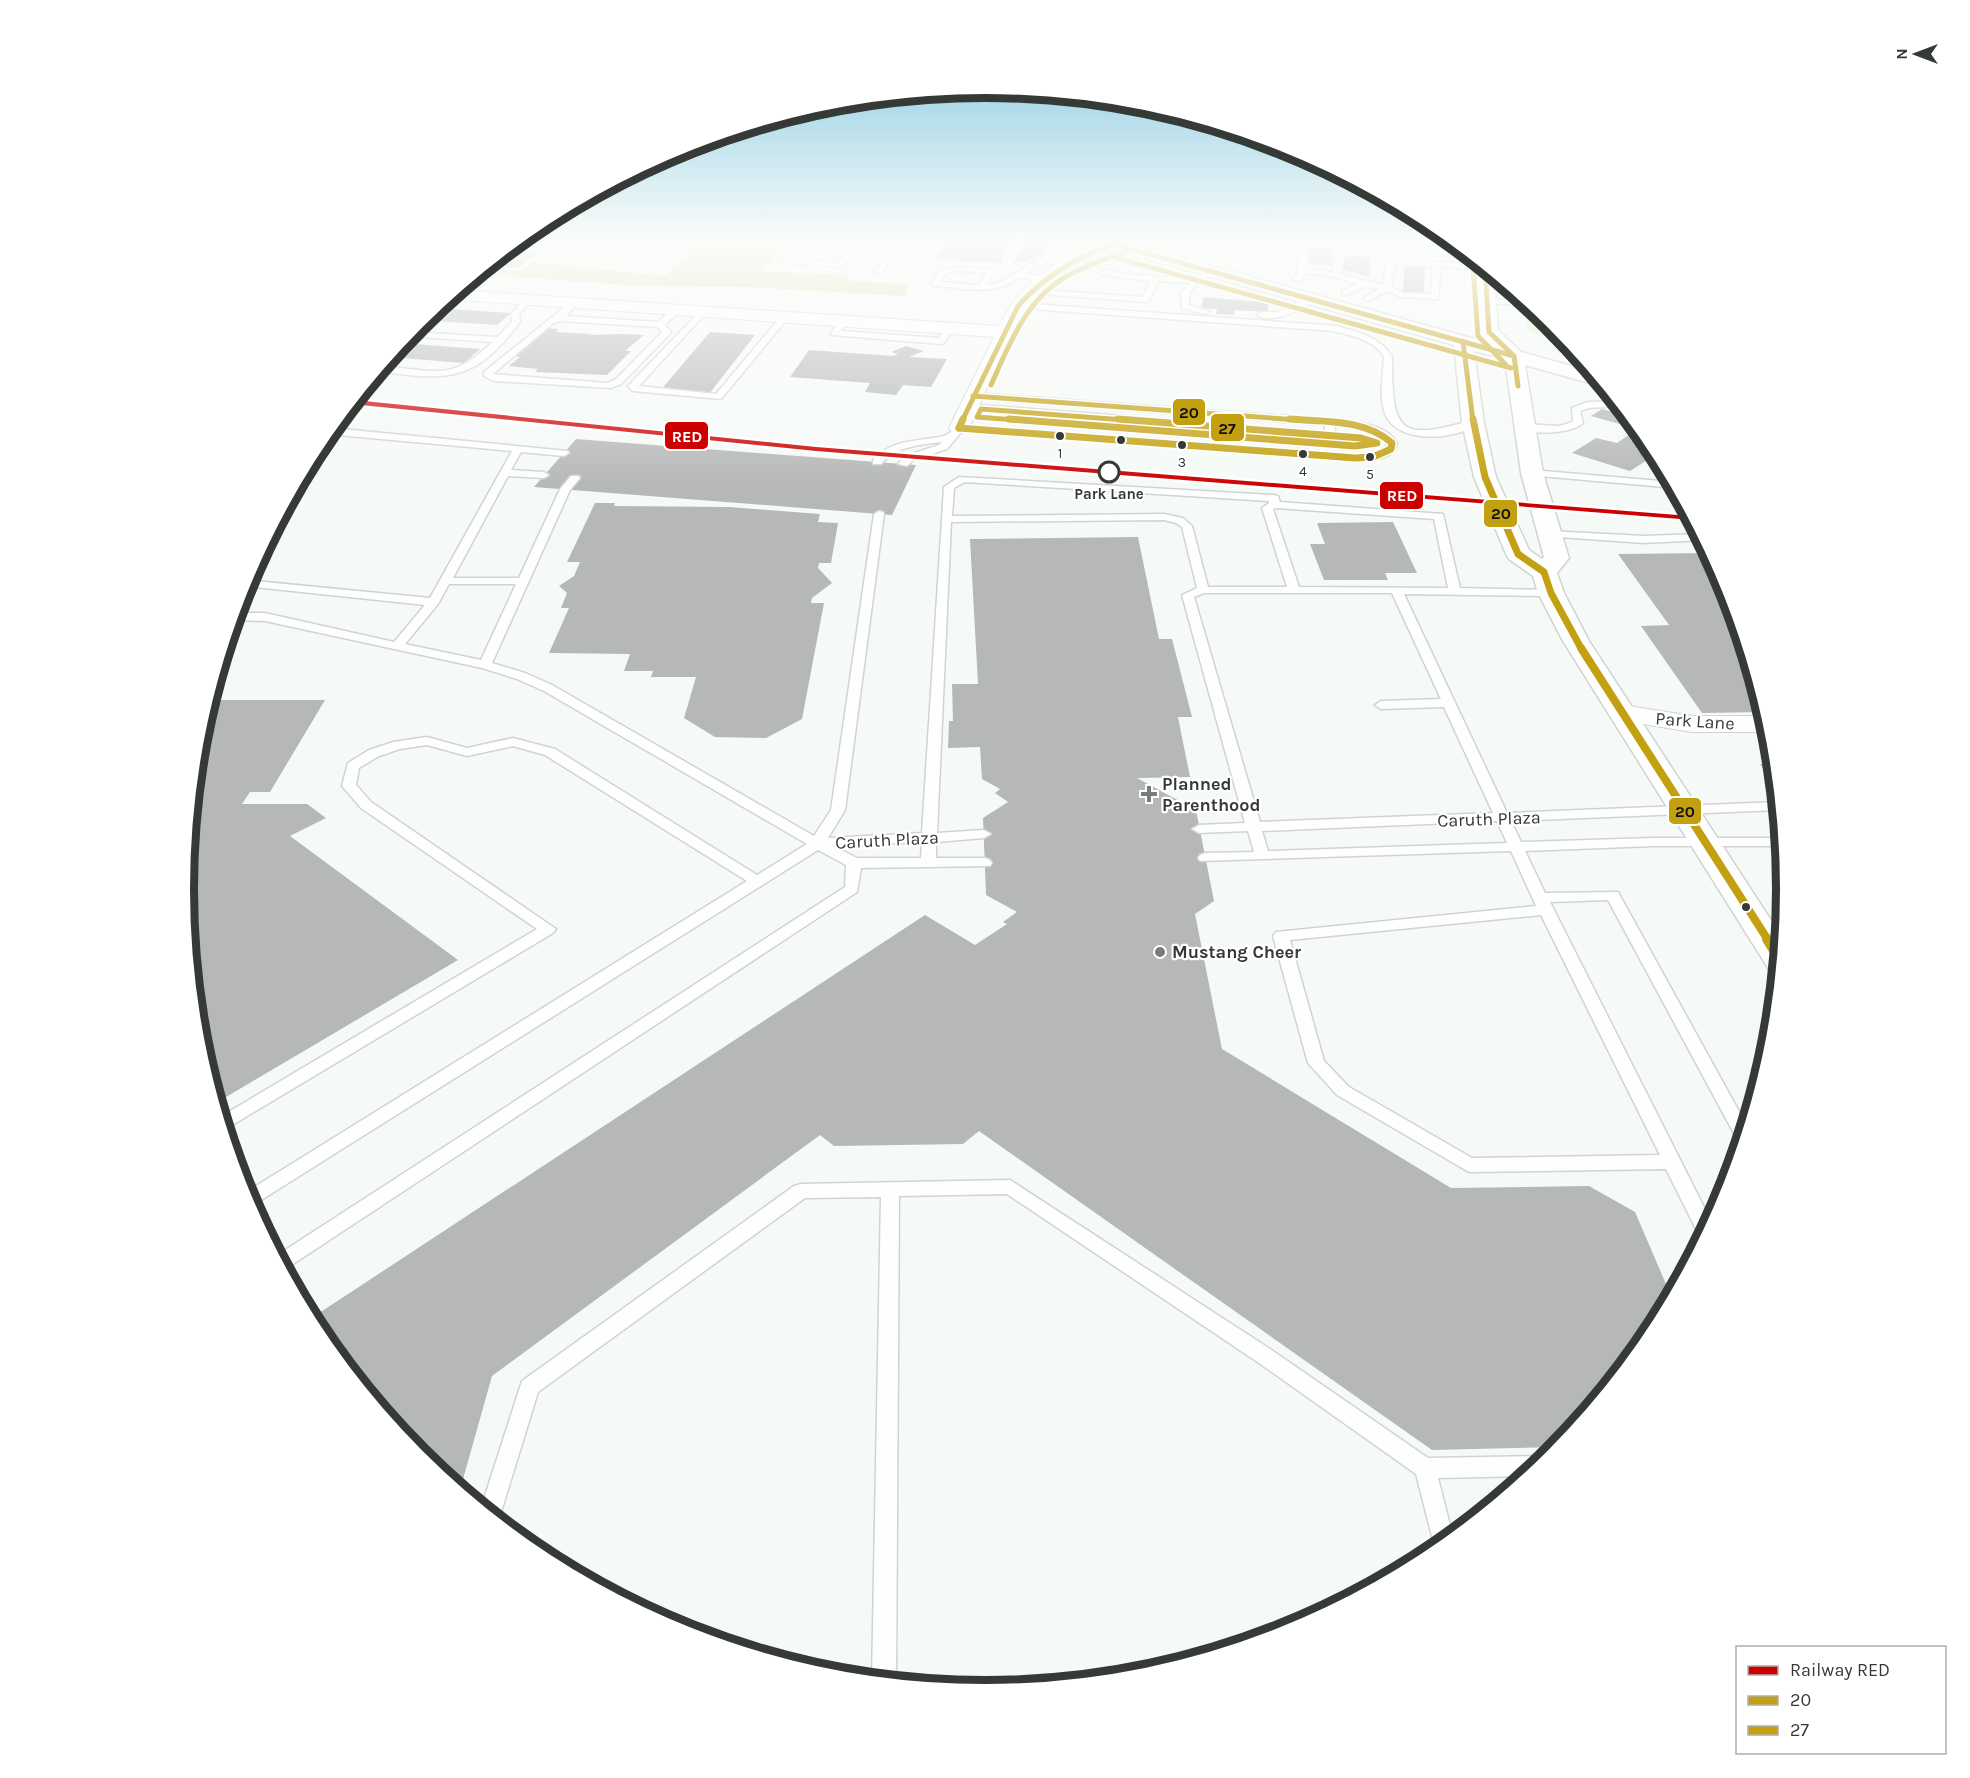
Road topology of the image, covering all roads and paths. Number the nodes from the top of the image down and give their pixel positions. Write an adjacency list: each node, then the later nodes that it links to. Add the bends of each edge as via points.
1 (515, 323): 17 (lane)
2 (548, 323): 13 (lane, via 488,374 494,378 608,386 618,382 667,332)
3 (631, 323): 13 (lane)
4 (662, 323): 13 (lane)
5 (692, 323): 6 (lane, via 633,386 636,389 718,397)
6 (780, 323)
7 (873, 323): 14 (street)
8 (1010, 323): 14 (street)
9 (1291, 323): 27 (lane, via 1334,328 1379,344 1388,357 1392,419 1409,430 1440,434)
10 (1396, 323): 18 (main road)
11 (1461, 323): 15 (main road)
12 (1489, 323): 15 (main road)
13 (660, 325)
14 (1005, 332): 24 (street)
15 (1489, 332): 18 (main road); 19 (main road); 20 (main road)
16 (420, 335): 17 (lane)
17 (498, 340): 21 (lane, via 461,371 448,374)
18 (1463, 342): 20 (main road); 27 (main road, Park Lane)
19 (1568, 354)
20 (1514, 356): 22 (main road); 25 (main road)
21 (388, 370)
22 (1590, 379)
23 (1592, 382): 25 (main road, via 1564,381 1541,386)
24 (970, 402): 30 (street); 30 (lane, via 1330,435 1330,422 1382,431 1392,440 1392,448 1382,455 1355,458)
25 (1521, 402): 28 (main road)
26 (1611, 404): 28 (lane, via 1581,406 1575,410 1578,423 1563,429)
27 (1473, 423): 47 (main road, Park Lane, via 1485,477 1518,554)
28 (1524, 427): 36 (main road)
29 (339, 433): 31 (lane)
30 (955, 433): 33 (lane, via 902,445 889,450); 34 (lane, via 943,447 909,458)
31 (518, 449): 32 (lane); 35 (lane)
32 (564, 453)
33 (877, 462)
34 (903, 464)
35 (505, 472): 37 (lane); 45 (lane)
36 (1532, 474): 39 (lane); 43 (main road)
37 (544, 475)
38 (575, 478): 46 (lane, via 566,489)
39 (1665, 484)
40 (1275, 505): 42 (lane, via 1274,498 963,479 949,487); 50 (lane, via 1267,508); 52 (lane, via 1439,516)
41 (879, 514): 70 (lane, via 838,810)
42 (946, 519): 49 (lane, via 1179,520 1187,526); 67 (lane)
43 (1550, 534): 44 (lane, via 1628,540); 47 (main road, via 1557,558)
44 (1694, 538)
45 (447, 581): 46 (lane); 53 (lane)
46 (524, 581): 56 (lane)
47 (1548, 582): 52 (lane); 59 (main road, Park Lane, via 1576,641)
48 (255, 584): 53 (lane)
49 (1203, 590): 50 (lane); 64 (lane, via 1188,595)
50 (1294, 590): 51 (lane)
51 (1396, 590): 52 (lane); 57 (lane)
52 (1455, 591)
53 (434, 602): 55 (lane)
54 (243, 617): 55 (lane, via 265,617)
55 (397, 646): 56 (lane)
56 (485, 665): 70 (lane, via 548,688)
57 (1449, 703): 58 (lane); 63 (lane)
58 (1382, 705)
59 (1622, 713): 60 (street, Park Lane, via 1692,724); 62 (main road, Park Lane)
60 (1759, 724)
61 (1772, 806): 62 (lane, Caruth Plaza)
62 (1685, 812): 63 (lane, Caruth Plaza); 68 (main road, Park Lane)
63 (1504, 818): 64 (lane, Caruth Plaza); 71 (lane)
64 (1254, 828): 65 (lane, Caruth Plaza); 72 (lane)
65 (1199, 829)
66 (984, 834): 67 (lane, Caruth Plaza)
67 (929, 838): 70 (lane, Caruth Plaza, via 854,839); 75 (lane)
68 (1704, 842): 69 (lane, Caruth Plaza); 71 (lane, Caruth Plaza); 79 (main road, Park Lane)
69 (1775, 842)
70 (817, 844): 74 (lane, Caruth Plaza); 77 (lane)
71 (1518, 847): 72 (lane, Caruth Plaza); 78 (lane)
72 (1262, 856): 73 (lane, Caruth Plaza)
73 (1205, 858)
74 (854, 863): 75 (lane, Caruth Plaza); 86 (lane, via 852,889)
75 (928, 863): 76 (lane, Caruth Plaza)
76 (985, 863)
77 (758, 882): 80 (lane, via 550,752 513,742 467,752 427,741 374,753 353,766 349,786 366,805 548,929); 84 (lane)
78 (1544, 904): 81 (lane, via 1612,895); 82 (lane); 82 (lane, via 1281,936 1316,1063 1343,1091 1469,1165)
79 (1774, 951)
80 (229, 1121)
81 (1739, 1127)
82 (1672, 1162): 85 (lane)
83 (890, 1190): 88 (lane, via 1010,1187); 89 (lane, via 801,1191 529,1387); 91 (lane)
84 (256, 1196)
85 (1702, 1223)
86 (286, 1260)
87 (1526, 1466): 88 (lane)
88 (1425, 1468): 90 (lane)
89 (492, 1508)
90 (1442, 1535)
91 (884, 1674)

